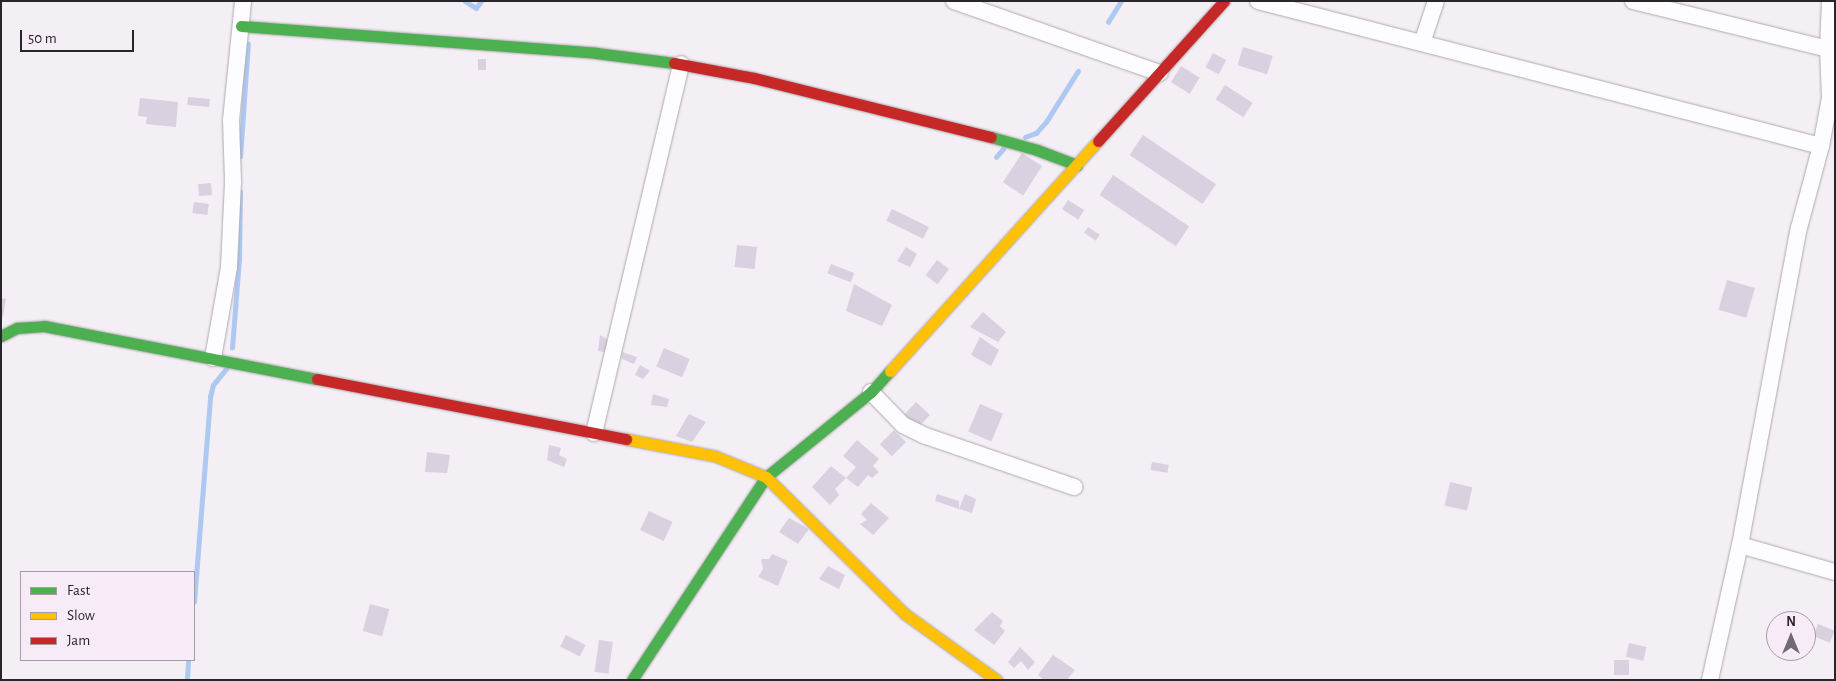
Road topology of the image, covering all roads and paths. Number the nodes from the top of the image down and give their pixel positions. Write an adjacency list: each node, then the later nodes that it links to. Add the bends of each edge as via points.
1 (243, 1): 8 (street)
2 (954, 1): 12 (street)
3 (1224, 1): 12 (street)
4 (1258, 1): 9 (street)
5 (1436, 1): 9 (street)
6 (1632, 1): 10 (street)
7 (1830, 1): 10 (street)
8 (241, 26): 11 (street, via 596,53); 16 (street, via 231,120 230,267)
9 (1422, 43): 13 (street)
10 (1828, 49): 13 (street, via 1830,98)
11 (681, 64): 14 (street, via 754,78 964,130 1038,150); 18 (street)
12 (1160, 73): 14 (street)
13 (1822, 146): 21 (street, via 1799,228)
14 (1077, 165): 17 (street)
15 (1, 336): 16 (street, via 17,328 44,326)
16 (213, 358): 18 (street)
17 (871, 392): 19 (street); 20 (street, via 903,425 926,436)
18 (594, 433): 19 (street, via 715,456)
19 (766, 477): 23 (street); 24 (street, via 905,614)
20 (1074, 487)
21 (1740, 545): 22 (street); 25 (street)
22 (1835, 572)
23 (632, 680)
24 (997, 680)
25 (1710, 680)

